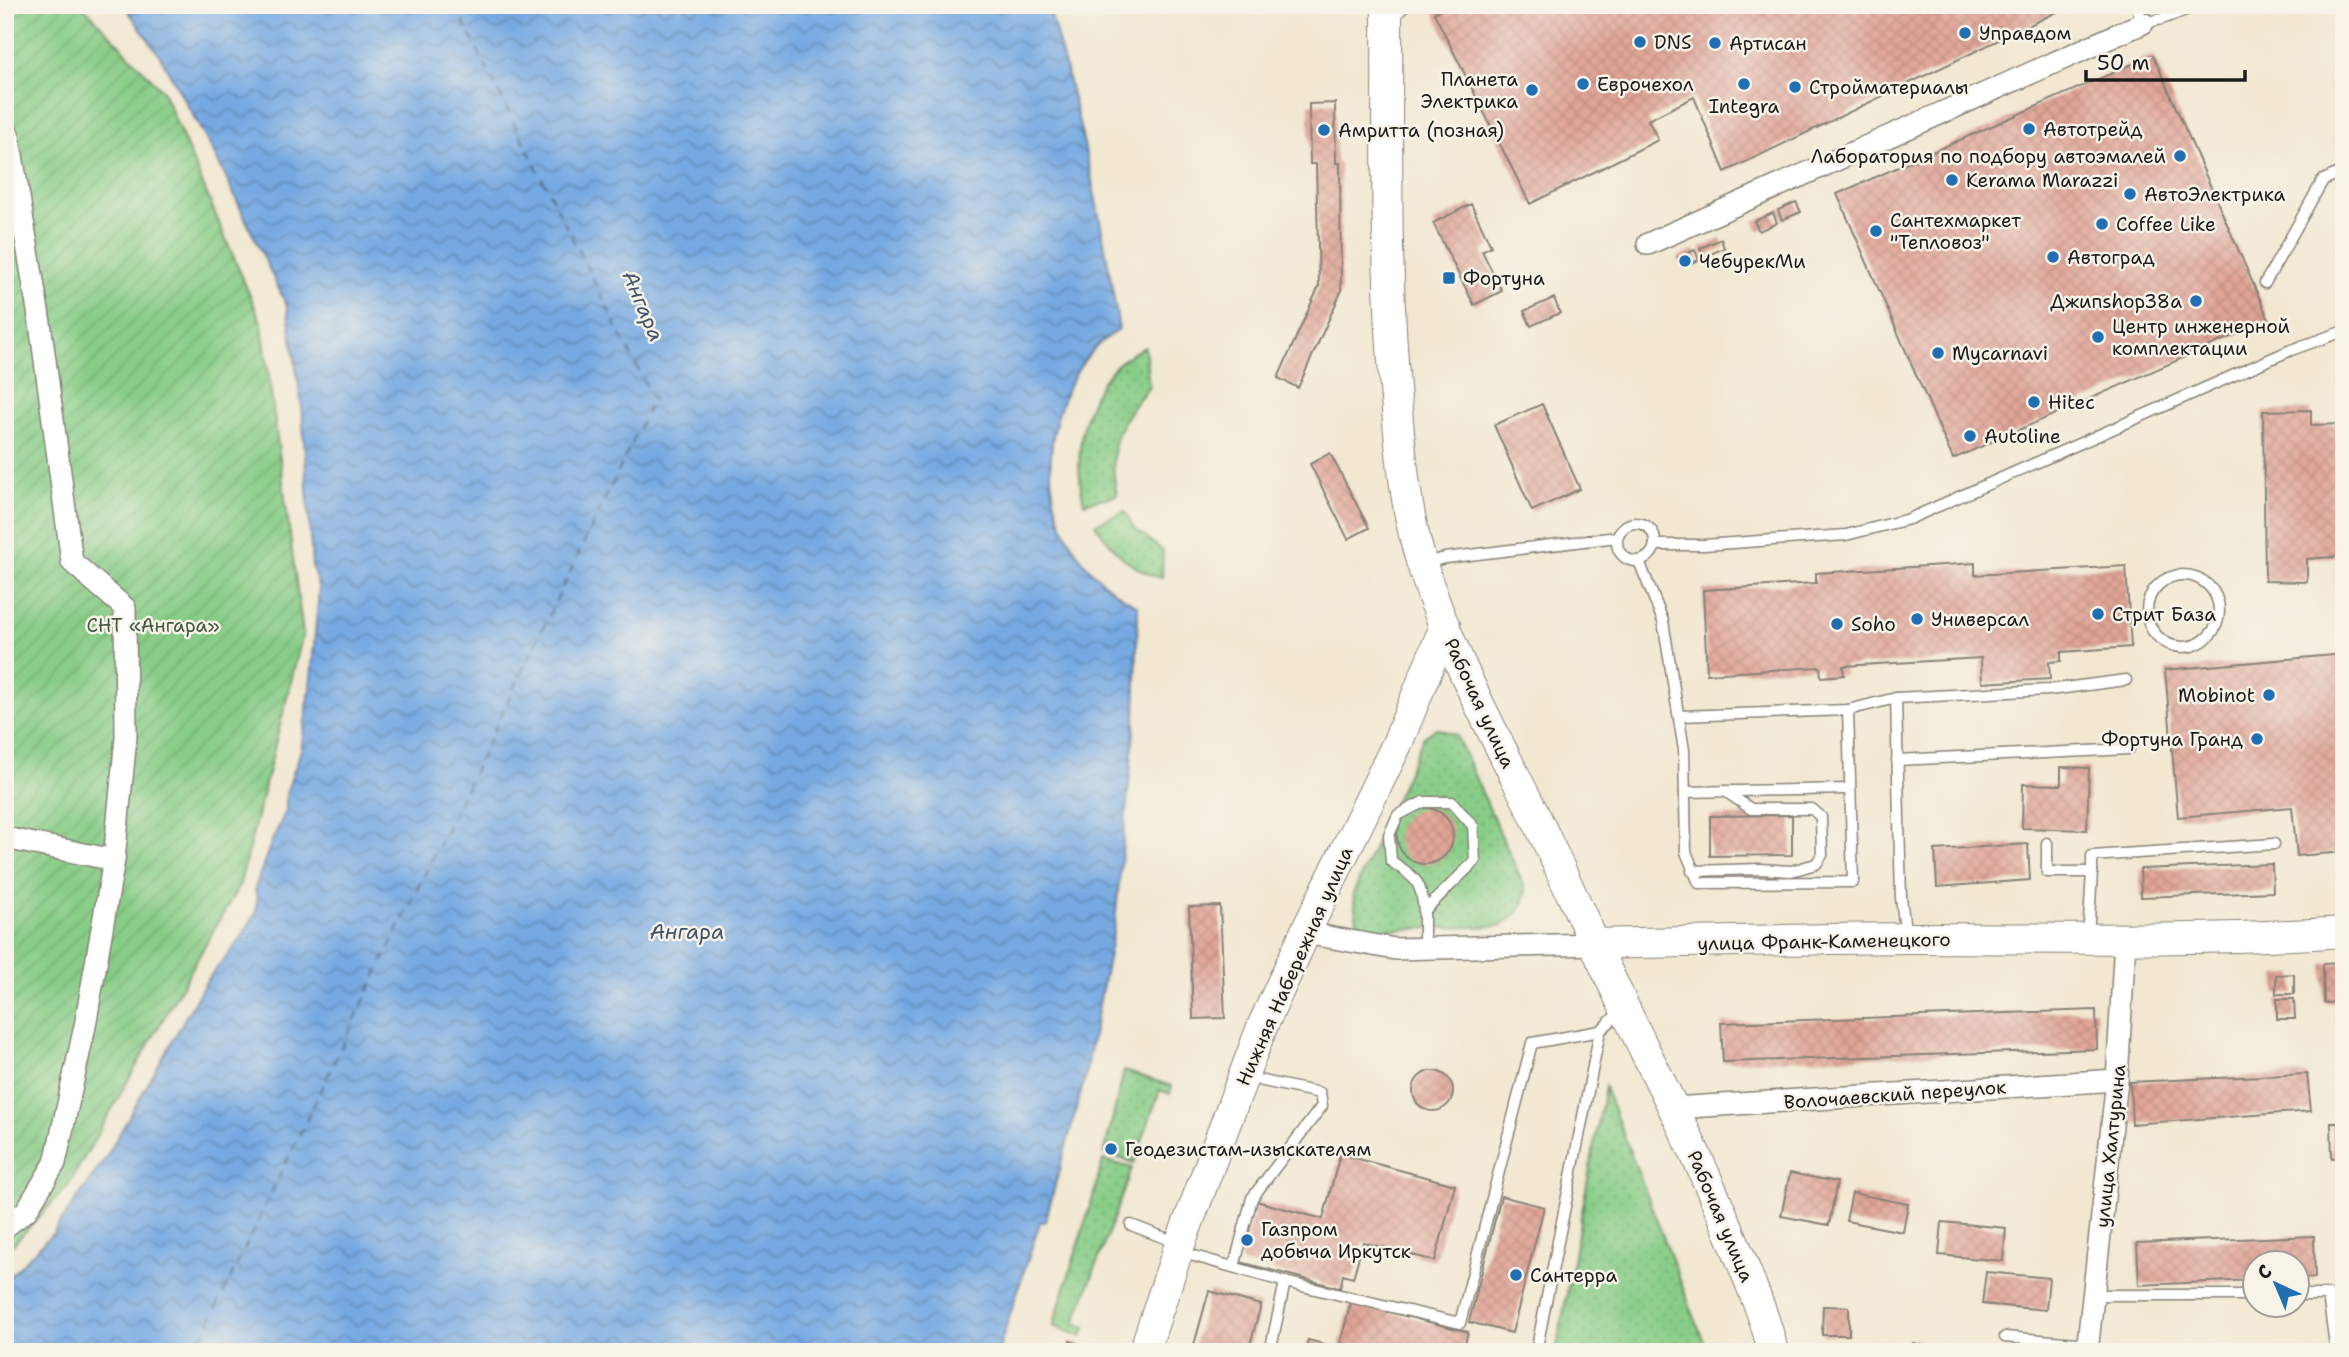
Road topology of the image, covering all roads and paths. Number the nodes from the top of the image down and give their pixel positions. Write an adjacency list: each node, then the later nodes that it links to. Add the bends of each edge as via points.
1 (2199, 5): 3 (lane, via 2162,19)
2 (1393, 11): 12 (main road, Рабочая улица, via 1386,152 1391,349 1402,474)
3 (2139, 14): 6 (street)
4 (5, 127): 27 (street, via 40,323 72,562 125,608 126,737)
5 (2344, 171): 7 (lane, via 2323,180)
6 (1648, 244)
7 (2265, 283)
8 (2344, 331): 10 (lane, via 2291,350 1909,519 1846,535)
9 (1617, 537): 10 (lane, via 1625,526 1638,523 1653,533); 11 (lane, via 1622,556); 12 (lane)
10 (1655, 545): 11 (lane, via 1650,556)
11 (1639, 561): 18 (lane, via 1663,621)
12 (1422, 564): 13 (main road, Рабочая улица)
13 (1445, 626): 32 (main road, Нижняя Набережная улица, via 1397,744); 36 (main road, Рабочая улица, via 1478,704)
14 (2202, 642): 14 (lane, via 2211,635 2220,613 2213,589 2192,576 2168,578 2150,595 2147,618 2151,629 2179,648)
15 (2126, 680): 16 (lane, via 2049,690)
16 (1896, 698): 17 (lane); 20 (lane)
17 (1847, 710): 18 (lane); 21 (lane)
18 (1680, 716): 23 (lane)
19 (2129, 749): 20 (lane)
20 (1897, 760): 33 (lane)
21 (1849, 789): 22 (lane); 28 (lane, via 1853,883 1699,883)
22 (1725, 791): 23 (lane); 28 (lane, via 1751,809 1812,809 1821,817 1822,855 1816,864 1791,871)
23 (1685, 792): 28 (lane, via 1686,852)
24 (5, 838): 27 (street)
25 (2047, 844): 29 (lane, via 2047,872)
26 (2274, 844): 29 (lane, via 2092,856)
27 (114, 860): 44 (street, via 55,1163 26,1211)
28 (1692, 871)
29 (2092, 872): 35 (lane)
30 (1424, 911): 30 (lane, via 1475,860 1473,827 1452,802 1423,802 1398,815 1389,835 1391,861 1415,878 1422,889); 37 (lane)
31 (2344, 932): 34 (main road, улица Франк-Каменецкого)
32 (1305, 933): 37 (street, улица Франк-Каменецкого, via 1395,949); 40 (main road, Нижняя Набережная улица)
33 (1906, 938): 35 (main road, улица Франк-Каменецкого); 36 (main road, улица Франк-Каменецкого)
34 (2125, 939): 35 (main road, улица Франк-Каменецкого); 41 (street, улица Халтурина)
35 (2088, 940)
36 (1596, 944): 37 (street, улица Франк-Каменецкого); 38 (main road, Рабочая улица)
37 (1424, 948)
38 (1624, 1009): 39 (lane); 42 (main road, Рабочая улица)
39 (1600, 1031): 47 (lane, via 1532,1043 1460,1323); 55 (lane)
40 (1244, 1076): 45 (main road, Нижняя Набережная улица); 46 (lane, via 1320,1093 1322,1106 1252,1198)
41 (2117, 1080): 42 (street, Волочаевский переулок); 48 (street, улица Халтурина)
42 (1674, 1108): 56 (main road, Рабочая улица, via 1730,1231)
43 (1131, 1225): 45 (lane)
44 (5, 1227)
45 (1179, 1247): 46 (lane); 53 (main road, Нижняя Набережная улица)
46 (1234, 1267): 47 (lane)
47 (1284, 1282): 54 (lane)
48 (2094, 1295): 49 (lane); 52 (street, улица Халтурина)
49 (2240, 1295)
50 (2310, 1295): 57 (lane, via 2328,1295)
51 (2005, 1337): 52 (lane)
52 (2088, 1348)
53 (1144, 1352)
54 (1270, 1352)
55 (1536, 1352)
56 (1773, 1352)
57 (2336, 1352)

